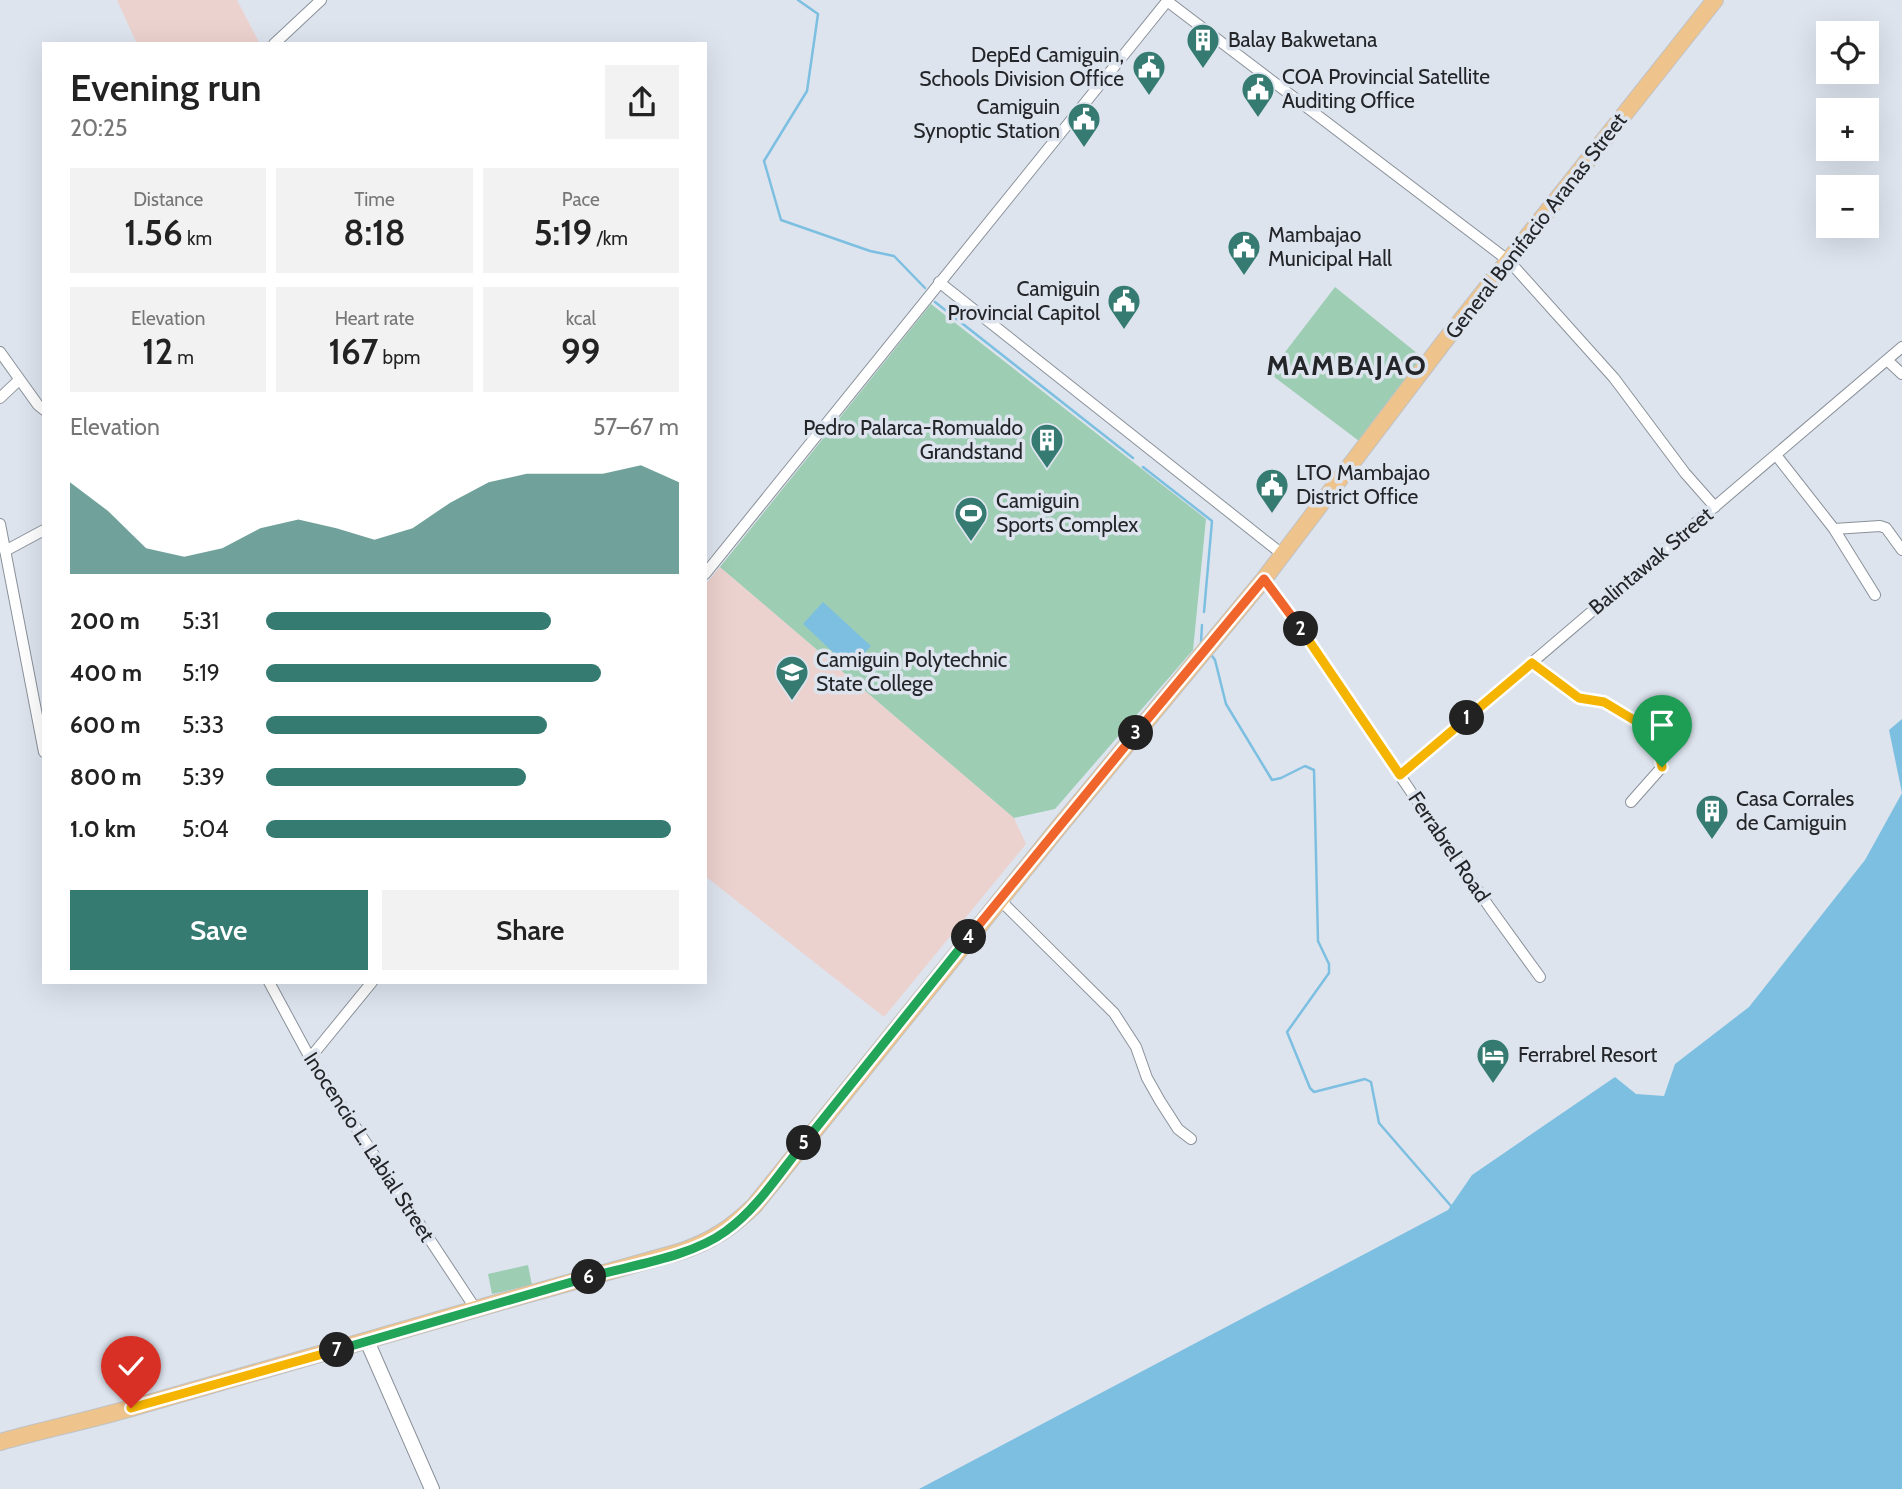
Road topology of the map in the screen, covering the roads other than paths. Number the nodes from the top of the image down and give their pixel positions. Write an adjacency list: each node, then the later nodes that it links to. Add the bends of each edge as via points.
1 (321, 0): 4 (street)
2 (1167, 1): 5 (street); 6 (street)
3 (1710, 2): 5 (main road, General Bonifacio Aranas Street)
4 (276, 42)
5 (1509, 261): 15 (street, via 1614,378); 21 (main road, General Bonifacio Aranas Street)
6 (939, 282): 21 (street); 22 (street)
7 (1902, 347): 9 (street, Balintawak Street)
8 (0, 352): 11 (street)
9 (1887, 360): 10 (street); 14 (street, Balintawak Street)
10 (1902, 374)
11 (19, 380): 12 (street); 13 (street)
12 (0, 398)
13 (42, 409)
14 (1776, 455): 15 (street, Balintawak Street); 17 (street)
15 (1715, 507): 25 (street, Balintawak Street)
16 (0, 524): 20 (street)
17 (1834, 529): 19 (street, via 1886,528); 24 (street)
18 (42, 531): 20 (street)
19 (1902, 550)
20 (5, 551): 26 (street)
21 (1282, 554): 23 (main road, General Bonifacio Aranas Street)
22 (707, 572)
23 (1264, 579): 27 (street, Ferrabrel Road); 29 (main road, General Bonifacio Aranas Street)
24 (1875, 595)
25 (1532, 663): 27 (street, Balintawak Street); 28 (street, via 1579,698 1604,702 1654,732 1662,767)
26 (42, 742)
27 (1400, 775): 30 (street, Ferrabrel Road)
28 (1631, 802)
29 (1000, 900): 34 (street, via 1114,1013 1136,1047 1160,1101 1178,1129); 35 (main road, General Bonifacio Aranas Street, via 754,1206 726,1231 680,1252)
30 (1540, 977)
31 (270, 984): 33 (street, Inocencio L. Labial Street)
32 (370, 984): 33 (street)
33 (310, 1058): 35 (street, Inocencio L. Labial Street)
34 (1191, 1139)
35 (475, 1308): 36 (main road, General Bonifacio Aranas Street)
36 (364, 1342): 37 (main road, General Bonifacio Aranas Street); 38 (street)
37 (0, 1442)
38 (432, 1489)

